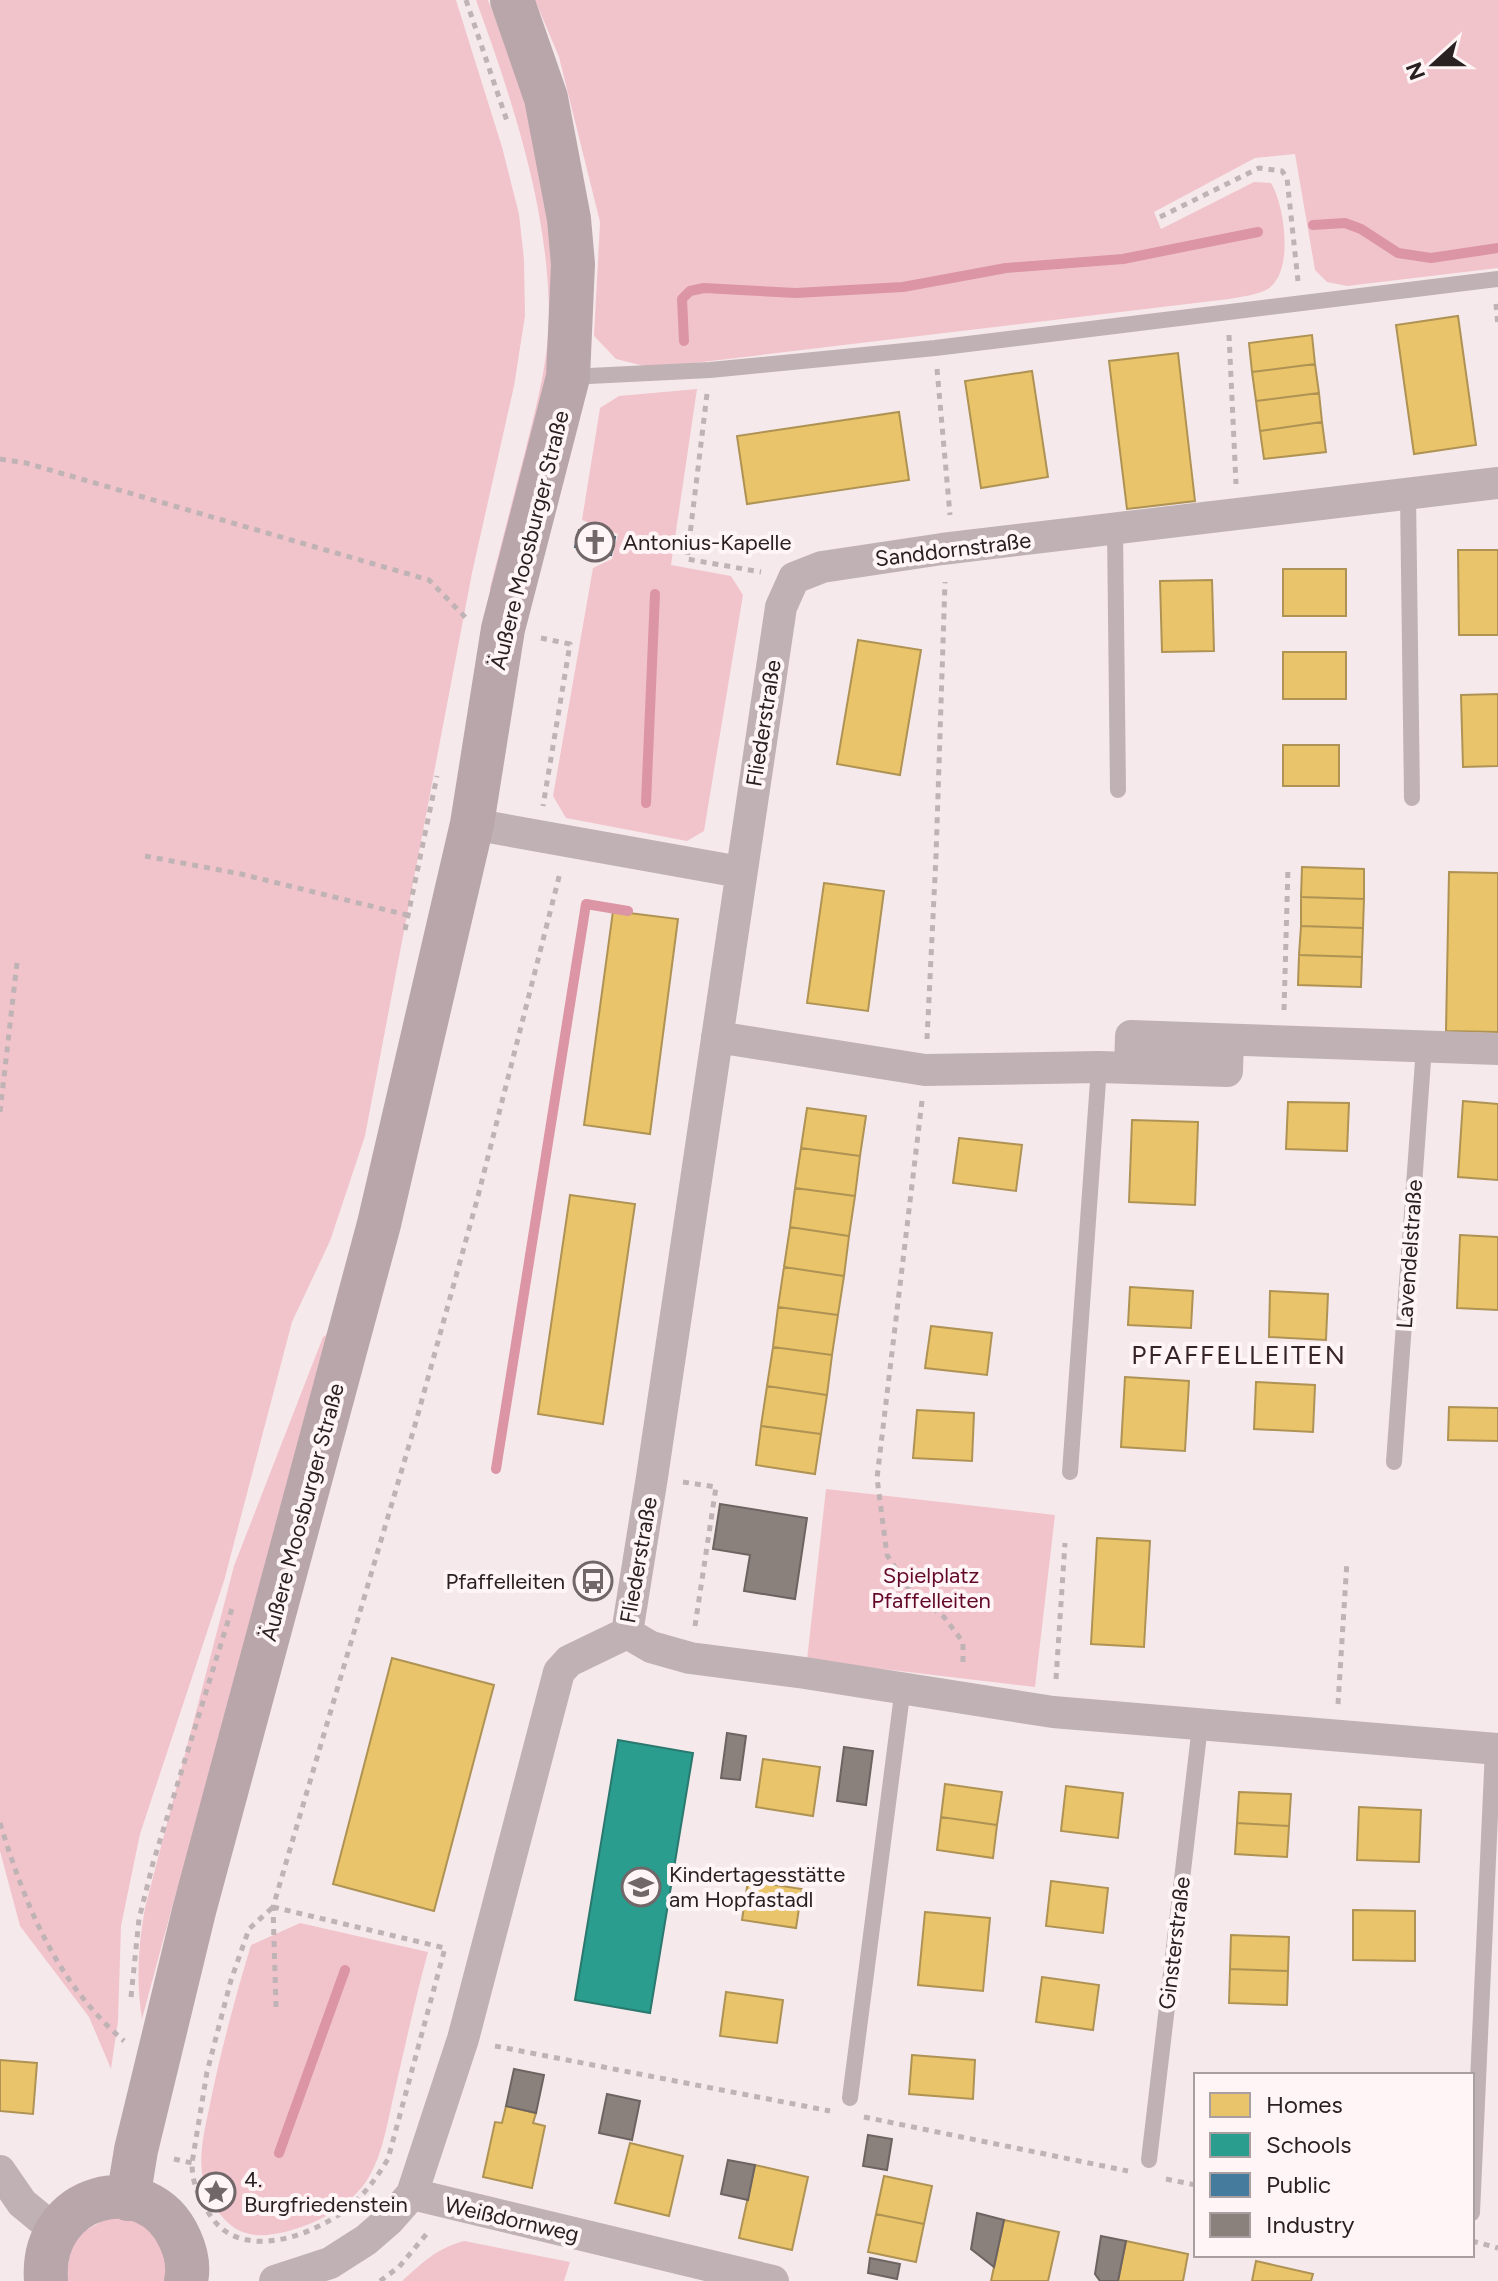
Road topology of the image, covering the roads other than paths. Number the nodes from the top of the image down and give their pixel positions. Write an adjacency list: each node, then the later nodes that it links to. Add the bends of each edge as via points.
1 (512, 0): 3 (street, Äußere Moosburger Straße, via 546,98 569,219 573,264)
2 (1498, 279): 3 (lane)
3 (566, 387): 10 (street, Äußere Moosburger Straße, via 503,629)
4 (1498, 483): 5 (street, Sanddornstraße)
5 (1408, 494): 6 (street, Sanddornstraße); 9 (lane)
6 (1115, 529): 7 (street, Sanddornstraße, via 822,567); 8 (lane)
7 (794, 578): 11 (street, Fliederstraße, via 781,607)
8 (1118, 790)
9 (1412, 798)
10 (472, 824): 11 (street); 27 (street, Äußere Moosburger Straße, via 376,1238 194,1911)
11 (740, 872): 12 (street, Fliederstraße)
12 (717, 1037): 15 (street, via 925,1070); 18 (street, Fliederstraße)
13 (1424, 1047): 14 (street); 15 (street, via 1131,1036); 16 (lane, Lavendelstraße)
14 (1498, 1049)
15 (1114, 1067): 17 (lane)
16 (1394, 1462)
17 (1070, 1472)
18 (627, 1633): 19 (street, via 651,1647 690,1658); 26 (street, Fliederstraße, via 569,1661 559,1672 463,2039)
19 (903, 1687): 20 (street, via 1053,1712); 22 (lane)
20 (1200, 1726): 21 (street); 23 (lane, Ginsterstraße)
21 (1495, 1749): 25 (lane)
22 (850, 2098)
23 (1149, 2160)
24 (0, 2171): 28 (street, via 22,2203)
25 (1474, 2173)
26 (412, 2194): 31 (street, via 366,2240 330,2263); 32 (street, Weißdornweg)
27 (128, 2199): 28 (street, via 89,2202); 30 (street, via 159,2211 176,2229 185,2251)
28 (56, 2231): 29 (street, via 45,2263)
29 (46, 2281)
30 (186, 2281)
31 (275, 2281)
32 (773, 2281)

